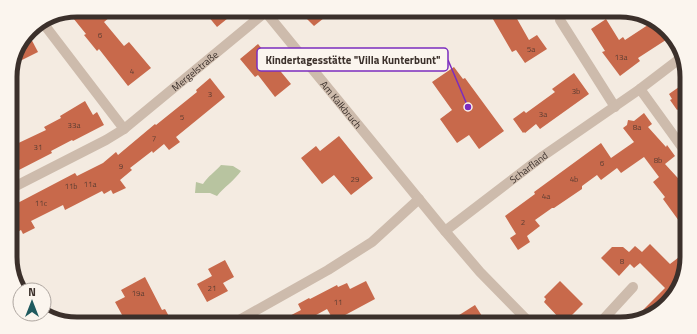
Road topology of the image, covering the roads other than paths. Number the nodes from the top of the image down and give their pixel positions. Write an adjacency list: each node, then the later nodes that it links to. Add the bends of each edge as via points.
1 (259, 17): 8 (street, Mergelstraße)
2 (271, 17): 11 (street, Am Kalkbruch)
3 (560, 20): 7 (street)
4 (45, 26): 8 (street)
5 (677, 60): 6 (street, Scharfland)
6 (640, 89): 7 (street, Scharfland); 9 (street)
7 (614, 107): 12 (street, Scharfland, via 543,156)
8 (124, 129): 10 (street, Mergelstraße)
9 (680, 144)
10 (17, 185)
11 (419, 199): 12 (street, Am Kalkbruch); 14 (street, via 372,242)
12 (445, 231): 15 (street, Am Kalkbruch, via 480,272)
13 (633, 287): 16 (street)
14 (244, 317)
15 (524, 317)
16 (605, 317)

